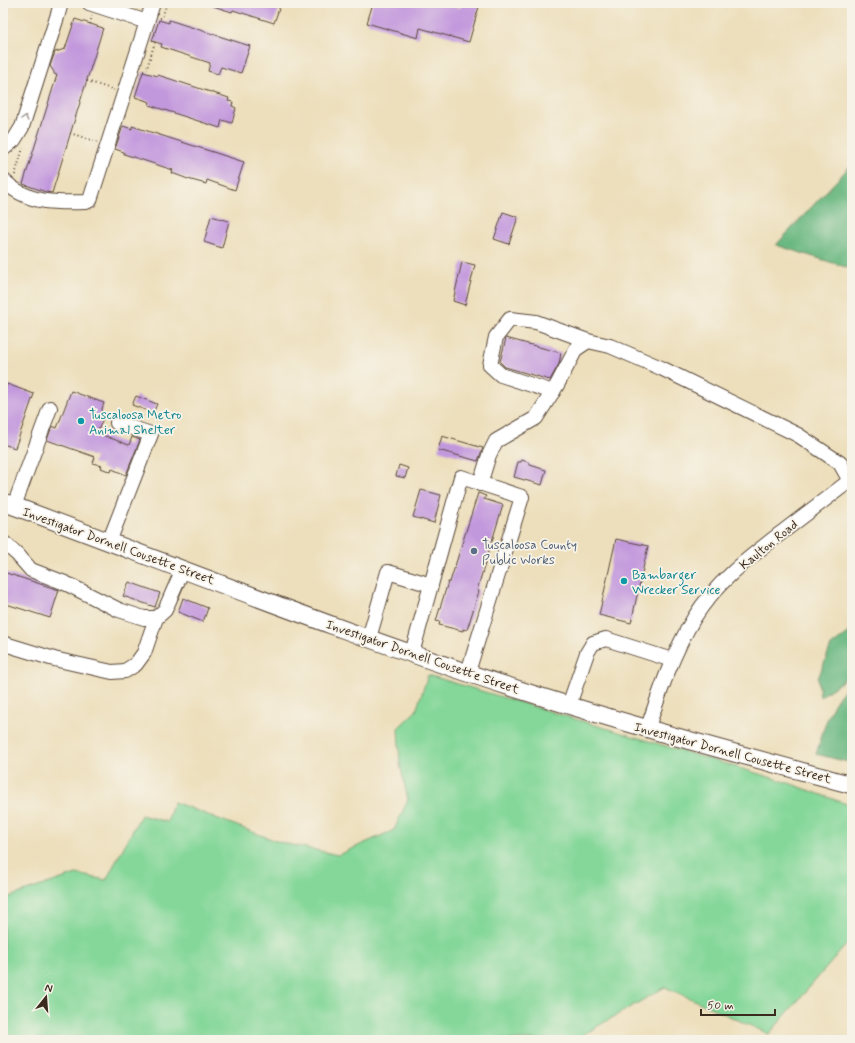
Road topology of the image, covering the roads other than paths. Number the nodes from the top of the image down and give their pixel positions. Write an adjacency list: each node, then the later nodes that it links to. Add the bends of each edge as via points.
1 (61, 3): 5 (street, one-way to 1, via 14,140 22,127)
2 (90, 3): 4 (street)
3 (153, 3): 4 (street)
4 (147, 22): 6 (street, via 90,200 54,203 37,200 11,188)
5 (3, 149)
6 (9, 179)
7 (588, 341): 8 (street, via 576,349); 8 (street, via 536,322 510,319 496,336 490,366 501,375); 11 (street, via 610,346 661,368 798,435 840,463)
8 (553, 392): 12 (street, via 536,418 496,441)
9 (50, 408): 13 (street)
10 (117, 422): 15 (street, via 150,434)
11 (851, 480): 22 (street, Kaulton Road, via 761,548 717,588 695,617)
12 (480, 484): 17 (street, via 461,478); 23 (street, via 522,497)
13 (8, 504): 15 (main road, Investigator Dornell Cousette Street)
14 (3, 542): 18 (street, via 31,570 65,583 119,610 144,618)
15 (110, 542): 16 (main road, Investigator Dornell Cousette Street)
16 (183, 569): 18 (street, via 165,610); 19 (main road, Investigator Dornell Cousette Street)
17 (431, 585): 19 (street, via 388,572); 21 (street)
18 (156, 618): 20 (street, via 144,653 136,664 125,671 112,672 54,659)
19 (369, 638): 21 (main road, Investigator Dornell Cousette Street)
20 (5, 644)
21 (412, 653): 23 (main road, Investigator Dornell Cousette Street)
22 (672, 660): 24 (street, via 606,639 593,643); 25 (street, Kaulton Road)
23 (468, 672): 24 (main road, Investigator Dornell Cousette Street)
24 (569, 705): 25 (main road, Investigator Dornell Cousette Street)
25 (648, 730): 26 (main road, Investigator Dornell Cousette Street)
26 (852, 785)

